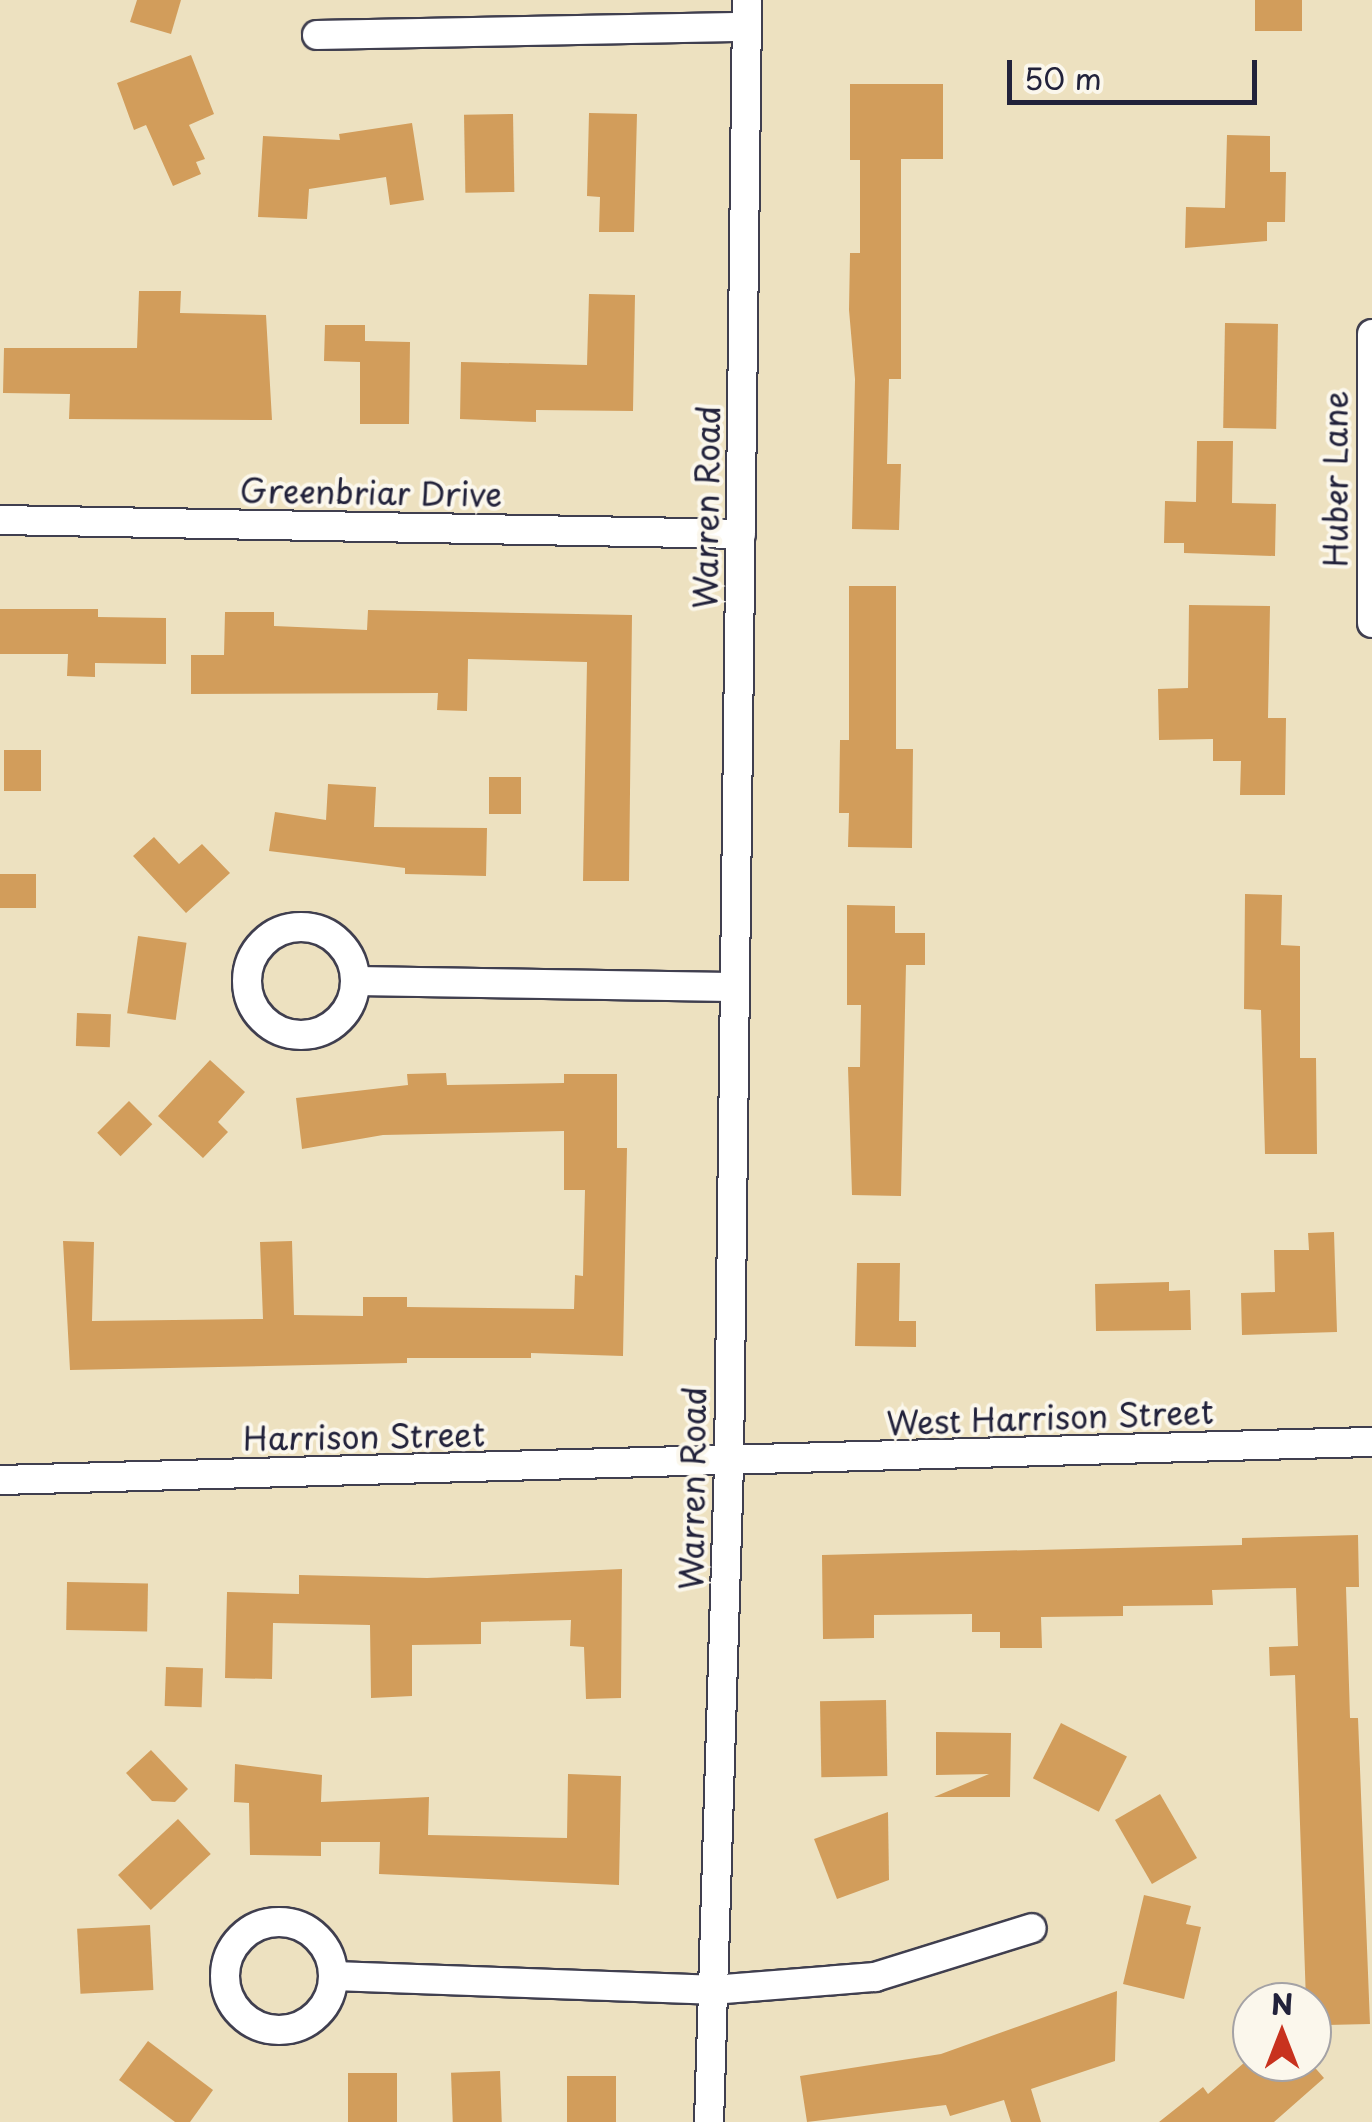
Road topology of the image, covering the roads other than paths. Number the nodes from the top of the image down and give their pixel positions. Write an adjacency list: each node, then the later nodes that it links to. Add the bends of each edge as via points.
1 (747, 14): 2 (street, Warren Road); 5 (street, Warren Road)
2 (317, 35)
3 (1372, 334): 6 (street, Huber Lane)
4 (0, 520): 5 (street, Greenbriar Drive)
5 (741, 534): 8 (street, Warren Road)
6 (1372, 623)
7 (356, 981): 8 (street)
8 (732, 987): 10 (street, Warren Road)
9 (1372, 1442): 10 (street, West Harrison Street)
10 (730, 1462): 11 (street, Harrison Street); 14 (street, Warren Road)
11 (0, 1480)
12 (1032, 1928): 14 (street, via 875,1978)
13 (334, 1976): 14 (street)
14 (712, 1990): 15 (street, Warren Road)
15 (709, 2122)

